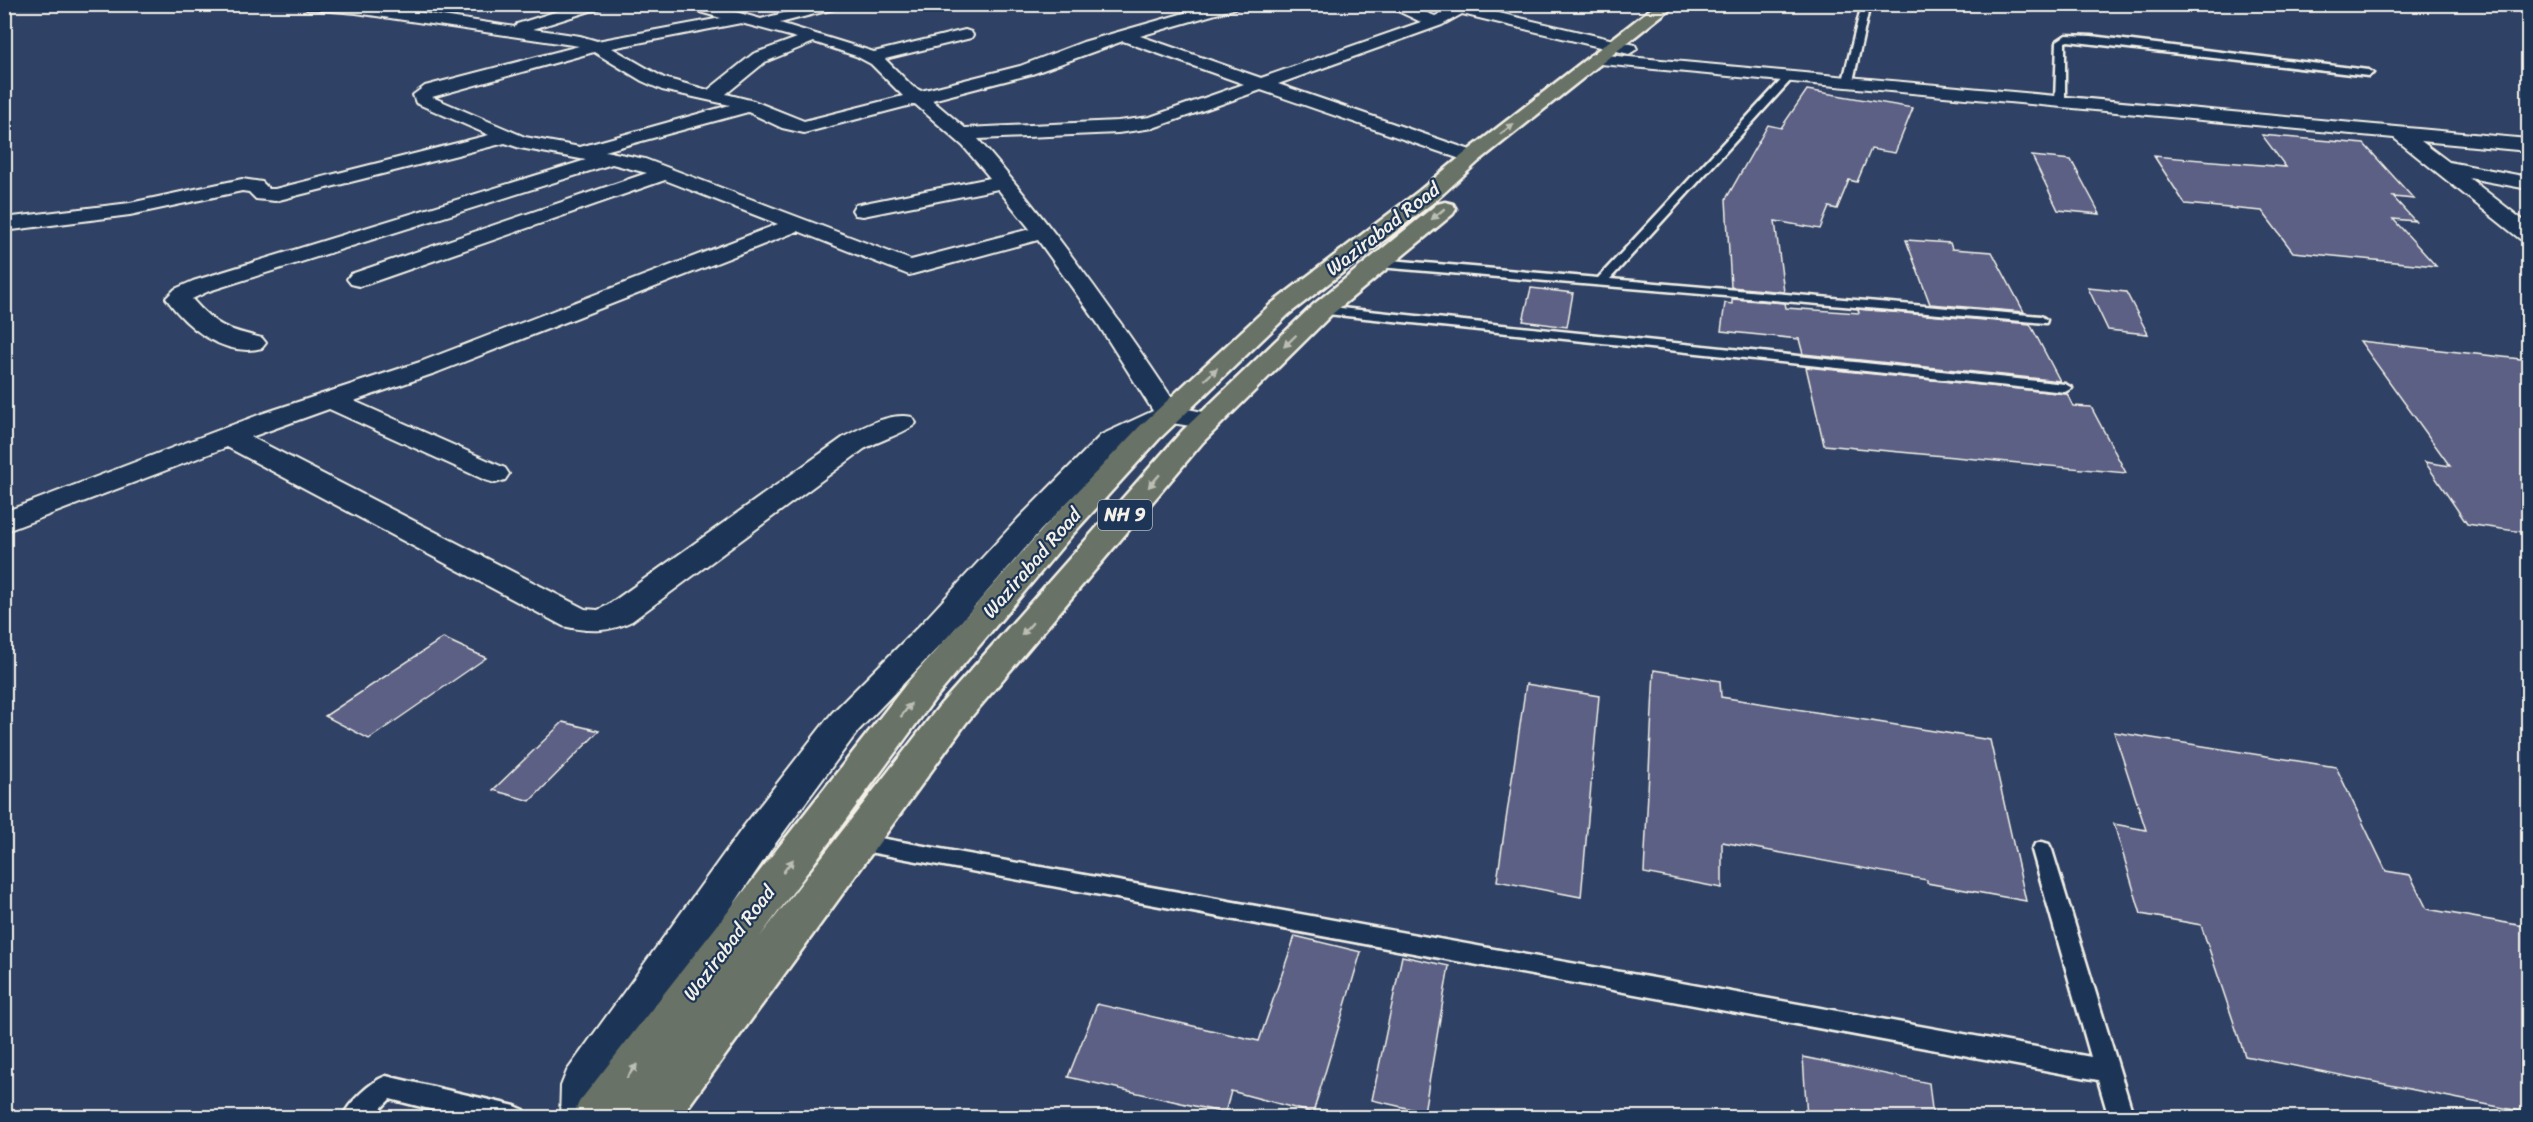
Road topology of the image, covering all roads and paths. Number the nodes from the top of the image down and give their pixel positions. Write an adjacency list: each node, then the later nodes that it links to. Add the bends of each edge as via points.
1 (307, 4): 14 (street)
2 (598, 4): 14 (street)
3 (687, 4): 11 (street)
4 (837, 4): 13 (street)
5 (1235, 4): 17 (street)
6 (1390, 4): 12 (street)
7 (1668, 4): 19 (highway, Wazirabad Road / NH 9)
8 (1695, 4): 19 (highway, Wazirabad Road / NH 9)
9 (1866, 4): 23 (lane)
10 (1454, 7): 12 (street); 19 (street)
11 (743, 18): 13 (street); 18 (street)
12 (1436, 22): 24 (street)
13 (760, 24): 16 (street)
14 (514, 30): 18 (street)
15 (965, 35): 20 (street)
16 (813, 36): 20 (street); 25 (street, via 759,57)
17 (1123, 36): 24 (street); 26 (street, via 1047,64)
18 (598, 46): 25 (street, via 658,82); 31 (street, via 422,95 430,104)
19 (1617, 54): 22 (street); 34 (highway, Wazirabad Road / NH 9, one-way to 19); 46 (highway, Wazirabad Road / NH 9, one-way to 46)
20 (872, 57): 26 (street)
21 (2368, 73): 27 (lane, via 2066,38 2061,40)
22 (1789, 77): 23 (street); 48 (lane)
23 (1848, 81): 27 (street)
24 (1263, 82): 29 (street, via 1139,125); 34 (street)
25 (713, 95): 28 (street)
26 (918, 97): 28 (street, via 804,127); 29 (street)
27 (2060, 102): 30 (street)
28 (749, 105): 33 (street)
29 (960, 134): 38 (street)
30 (2400, 134): 32 (street); 36 (street)
31 (505, 137): 33 (street); 42 (street, via 275,195 262,195 255,186 242,185 130,209)
32 (2529, 145)
33 (582, 151): 35 (street)
34 (1472, 157): 54 (highway, Wazirabad Road / NH 9, one-way to 34, via 1280,309)
35 (613, 158): 37 (street); 51 (street, via 201,286 178,298 207,329 228,339)
36 (2440, 166): 39 (street); 45 (street)
37 (664, 174): 43 (street); 47 (street)
38 (1003, 182): 41 (street); 44 (street)
39 (2529, 183)
40 (4, 205): 42 (street)
41 (862, 210)
42 (14, 223)
43 (796, 224): 44 (street, via 909,268); 53 (street, via 440,362)
44 (1043, 232): 54 (street, via 1109,322)
45 (2529, 234)
46 (1379, 263): 48 (lane); 49 (highway, Wazirabad Road / NH 9)
47 (359, 279)
48 (1600, 283): 50 (lane)
49 (1322, 310): 52 (lane); 55 (highway, Wazirabad Road / NH 9, one-way to 55)
50 (2041, 320)
51 (253, 343)
52 (2065, 388)
53 (330, 400): 57 (street); 58 (street)
54 (1169, 414): 55 (street); 65 (street, via 1111,441 845,722 758,837 584,1086); 66 (highway, Wazirabad Road / NH 9, one-way to 54, via 921,692 1060,529)
55 (1208, 421): 60 (highway, Wazirabad Road / NH 9, one-way to 60, via 953,714)
56 (902, 423): 57 (street, via 854,443 620,613 604,621 590,622 575,618)
57 (229, 437): 59 (street)
58 (495, 474)
59 (4, 523)
60 (858, 842): 62 (lane); 67 (highway, Wazirabad Road / NH 9)
61 (2042, 850): 62 (lane)
62 (2107, 1071): 68 (lane)
63 (354, 1118): 64 (lane, via 386,1087)
64 (515, 1118)
65 (584, 1118)
66 (597, 1118)
67 (650, 1118)
68 (2122, 1118)

